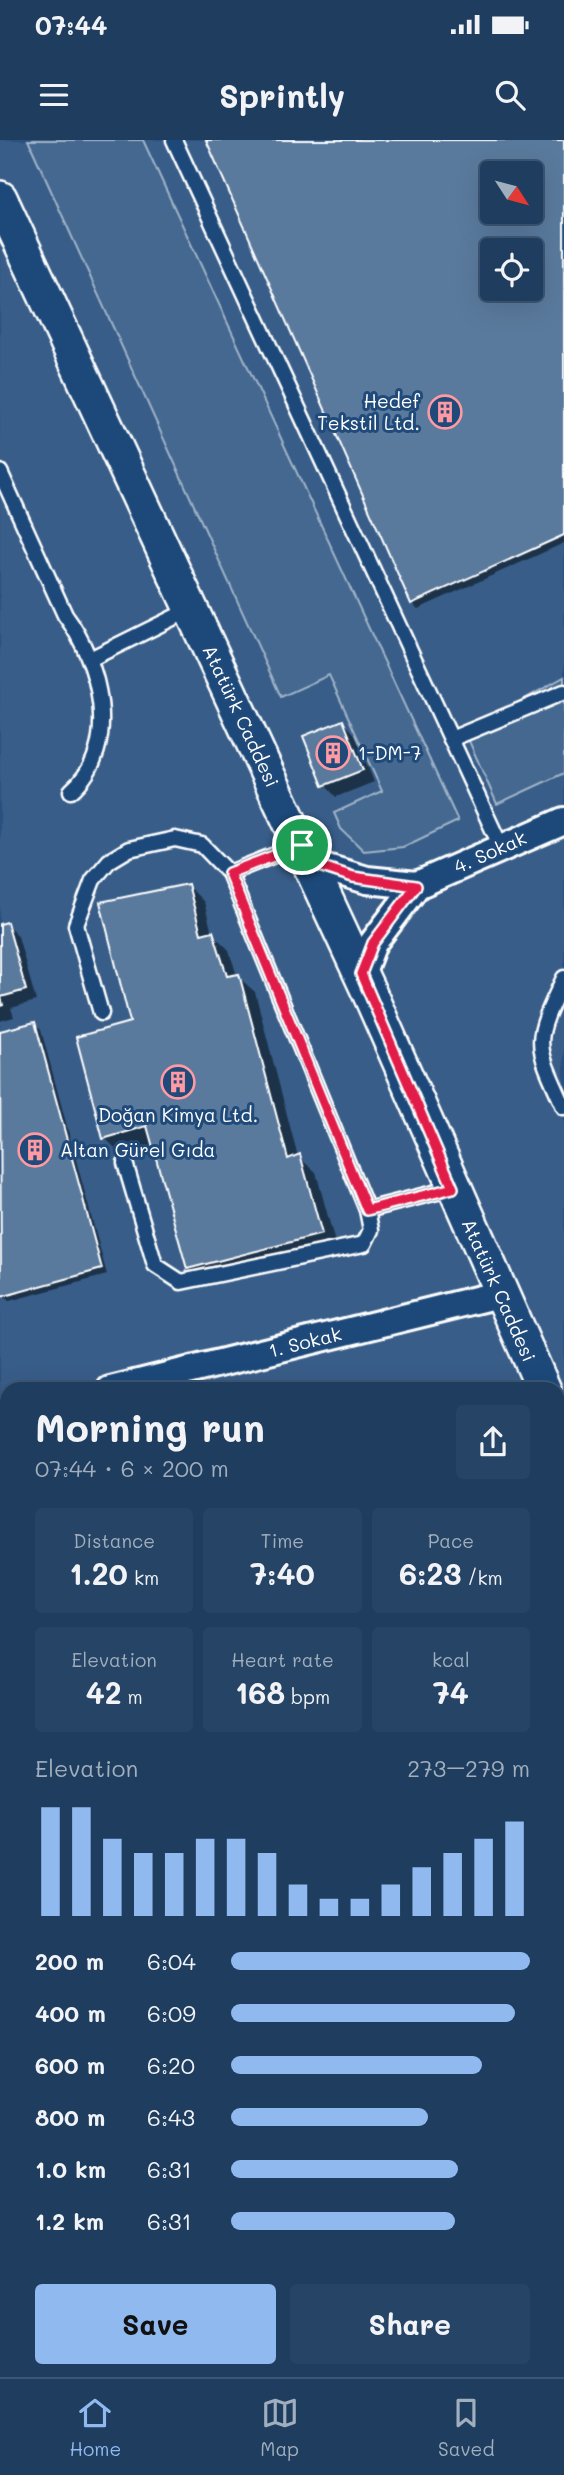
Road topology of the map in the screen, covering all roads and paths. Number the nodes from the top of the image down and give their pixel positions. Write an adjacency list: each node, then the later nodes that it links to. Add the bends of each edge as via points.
1 (174, 140): 7 (lane)
2 (0, 198): 4 (street, Atatürk Caddesi)
3 (0, 472): 5 (lane)
4 (191, 609): 5 (lane); 11 (street, Atatürk Caddesi)
5 (90, 659): 8 (lane, via 98,692 100,741 92,766)
6 (564, 692): 7 (lane)
7 (451, 738): 10 (lane)
8 (71, 791)
9 (564, 821): 10 (street, 4. Sokak)
10 (501, 847): 13 (street, 4. Sokak)
11 (306, 854): 12 (lane); 13 (street, via 353,877); 14 (street, Atatürk Caddesi)
12 (229, 873): 16 (lane, via 202,845 175,839 129,849 109,861 93,880 76,925); 20 (lane)
13 (416, 886): 14 (street, via 373,943)
14 (361, 974): 19 (street, Atatürk Caddesi)
15 (564, 978): 17 (lane, via 539,1039 540,1055)
16 (101, 1013)
17 (564, 1107)
18 (125, 1163): 20 (lane, via 155,1265 181,1282 364,1244 371,1230)
19 (453, 1188): 20 (lane); 21 (street, Atatürk Caddesi)
20 (367, 1210)
21 (500, 1294): 22 (street, 1. Sokak); 23 (street, Atatürk Caddesi)
22 (142, 1382)
23 (540, 1382)

